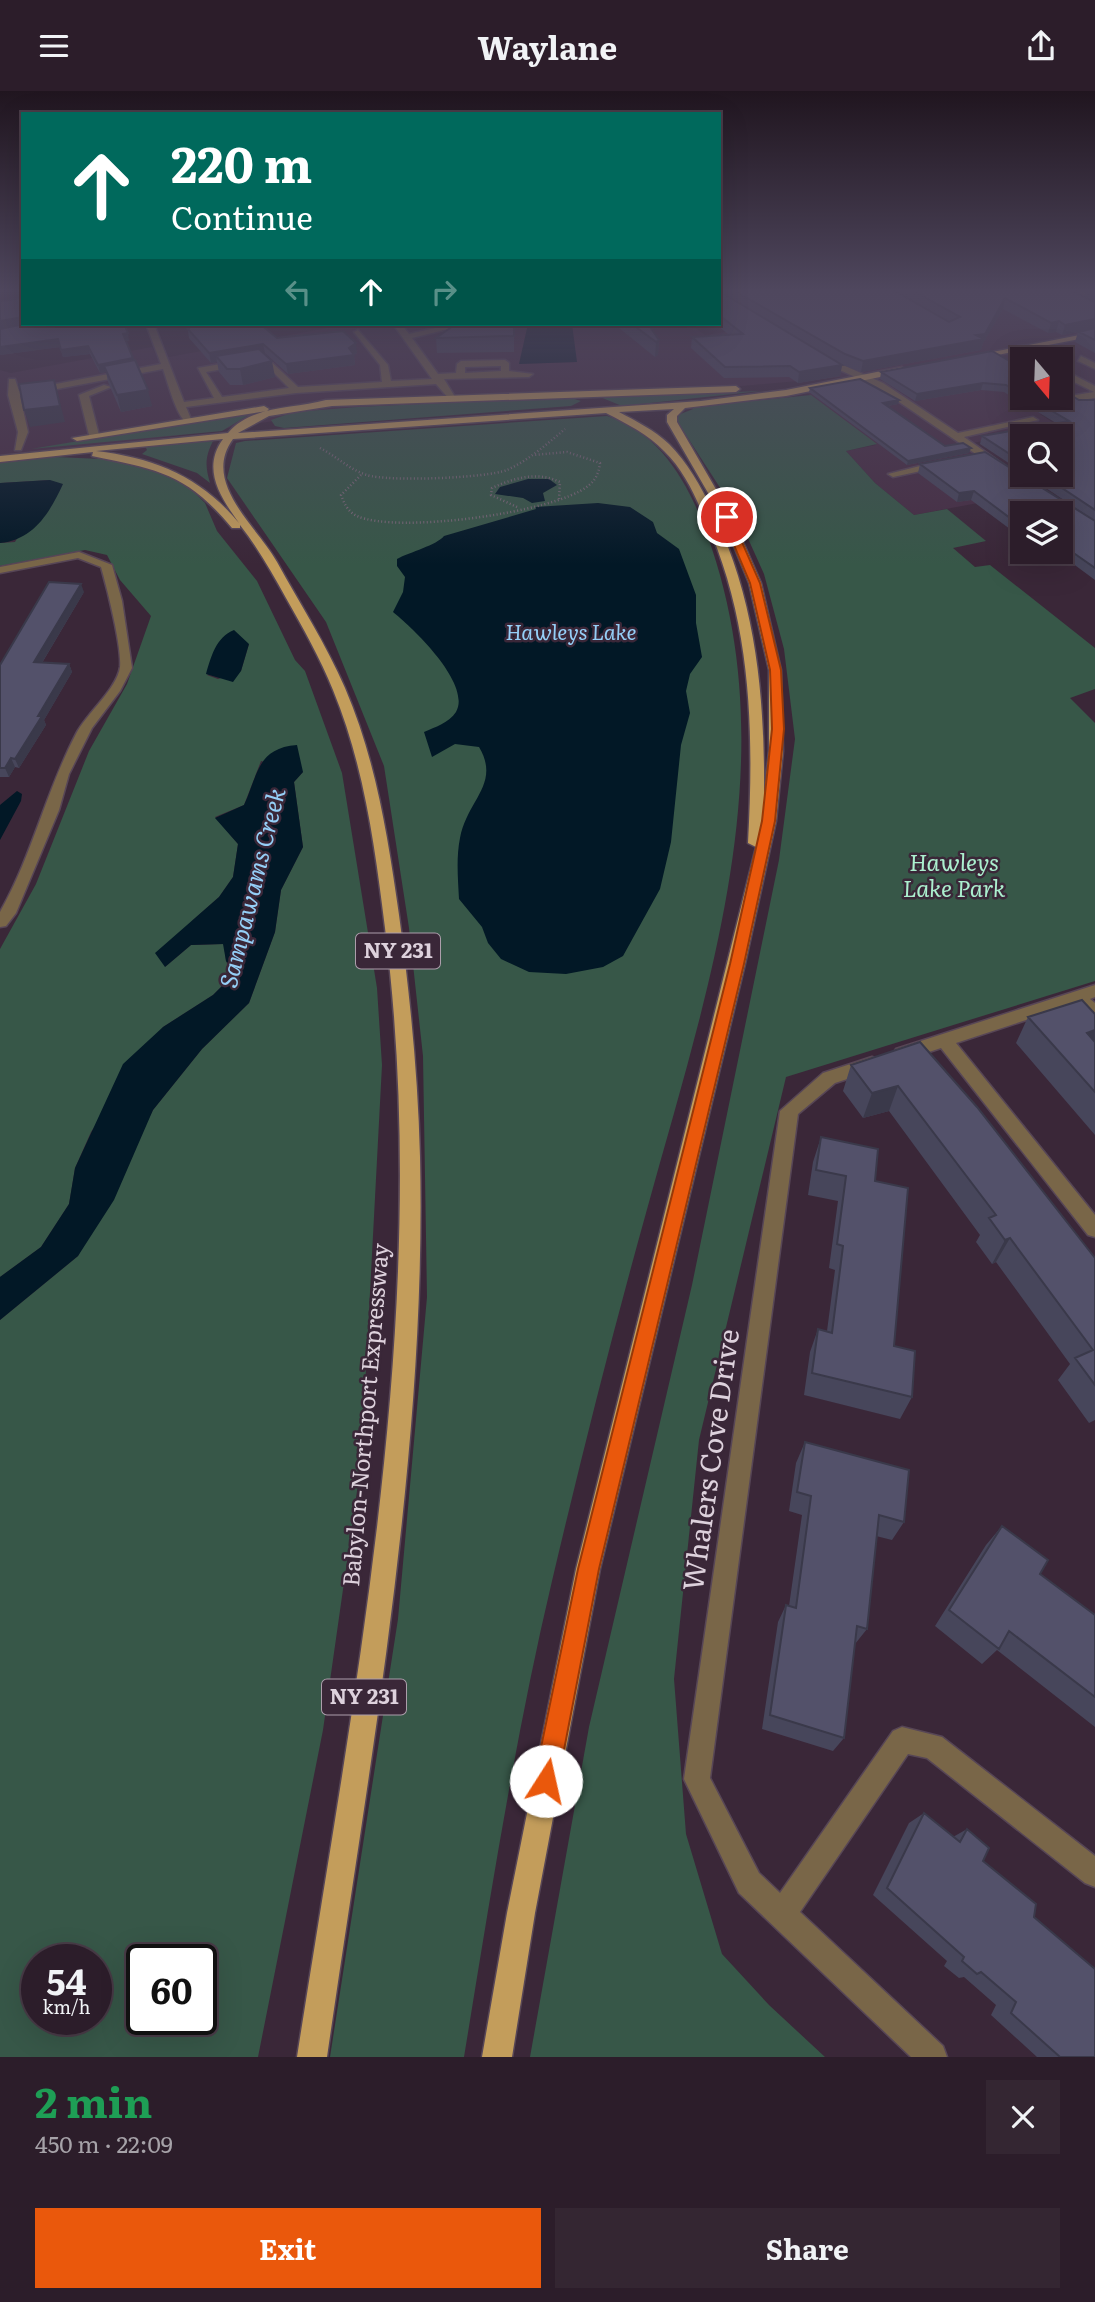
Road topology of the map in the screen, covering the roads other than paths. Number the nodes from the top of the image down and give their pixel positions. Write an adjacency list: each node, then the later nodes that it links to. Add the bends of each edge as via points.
1 (12, 381): 18 (street)
2 (98, 382): 18 (street)
3 (123, 382): 30 (street, via 86,391)
4 (171, 382): 23 (street)
5 (208, 382): 21 (street)
6 (288, 382): 15 (street)
7 (410, 382): 14 (street)
8 (441, 382): 19 (street)
9 (806, 382): 17 (main road)
10 (839, 382): 24 (main road)
11 (872, 382): 32 (street)
12 (1091, 382): 13 (street)
13 (1083, 383): 16 (street)
14 (387, 384): 15 (street)
15 (296, 390): 21 (street)
16 (1095, 393): 20 (street)
17 (574, 394): 19 (main road); 25 (main road)
18 (13, 395): 35 (street, via 23,432)
19 (450, 397): 22 (main road)
20 (1073, 399)
21 (220, 400): 23 (street)
22 (338, 402): 26 (main road); 27 (main road)
23 (179, 405): 27 (street)
24 (683, 405): 25 (main road); 46 (main road, via 672,415 672,422 747,561 775,670 776,751 769,821)
25 (609, 411): 29 (main road); 46 (main road, via 659,440 682,466 715,526 742,605 755,678 759,773)
26 (280, 412): 29 (main road, via 266,422); 31 (main road, via 249,421)
27 (186, 419): 30 (main road)
28 (1034, 420): 32 (street)
29 (281, 432): 31 (main road)
30 (94, 435): 33 (main road)
31 (230, 436): 37 (main road); 45 (main road, via 219,459 220,481)
32 (956, 436): 38 (street)
33 (68, 439)
34 (56, 441): 35 (main road)
35 (18, 448): 36 (main road)
36 (0, 451)
37 (46, 452): 40 (main road); 45 (main road, via 120,457 183,477 214,501)
38 (985, 455): 39 (street); 42 (street)
39 (971, 458)
40 (0, 459)
41 (958, 461): 43 (street)
42 (1007, 470)
43 (893, 474)
44 (0, 570): 47 (street, via 79,555 106,565 125,668 62,774 52,810)
45 (284, 586): 54 (main road, Babylon-Northport Expressway / NY 231, via 339,689 372,796 401,968 411,1139 409,1275 395,1455)
46 (752, 892): 55 (main road, via 588,1569)
47 (0, 922)
48 (1087, 993): 49 (street); 50 (street, Whalers Cove Drive)
49 (1095, 1014)
50 (944, 1040): 51 (street); 53 (street, Whalers Cove Drive, via 829,1078 789,1111 697,1779 749,1883)
51 (1095, 1229)
52 (1095, 1873): 53 (street, via 933,1746 902,1740)
53 (782, 1915): 56 (street, Whalers Cove Drive)
54 (312, 2057)
55 (497, 2057)
56 (932, 2057)

